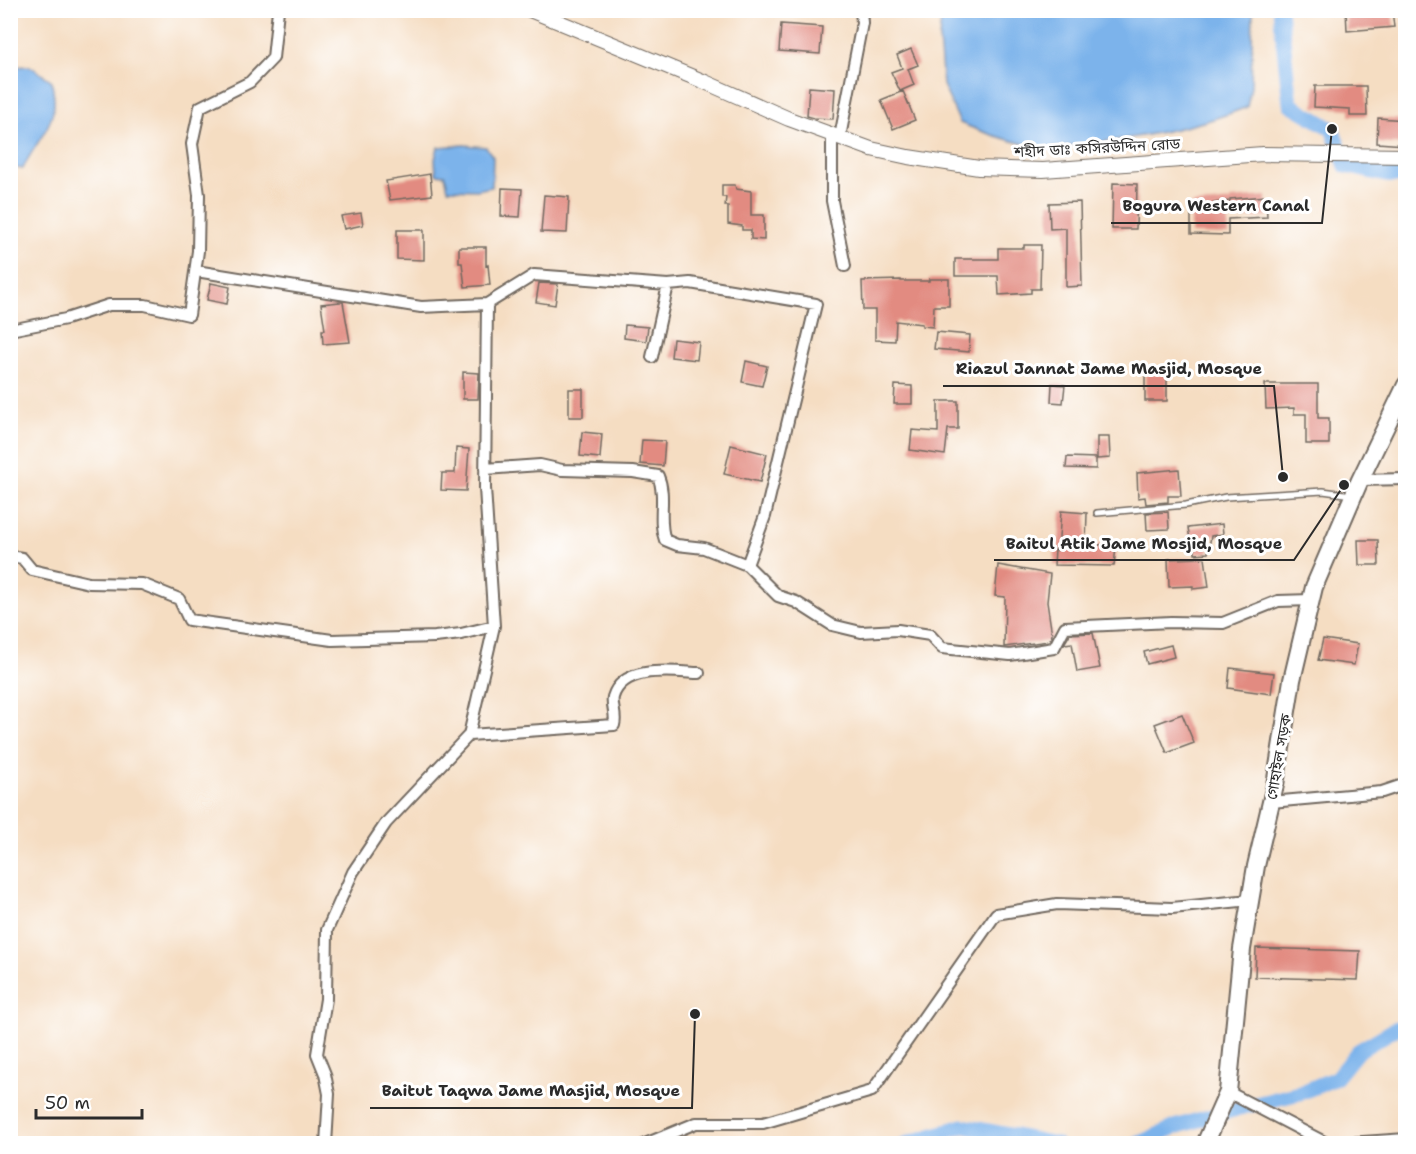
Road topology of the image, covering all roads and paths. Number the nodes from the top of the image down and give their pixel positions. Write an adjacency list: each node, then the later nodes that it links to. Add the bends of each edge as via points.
1 (278, 10): 7 (street, via 273,58 250,82 200,107 192,144 199,195)
2 (530, 10): 4 (street, শহীদ ডাঃ কসিরউদ্দিন রোড)
3 (861, 10): 4 (street, via 862,23)
4 (836, 135): 5 (street, শহীদ ডাঃ কসিরউদ্দিন রোড, via 871,149 979,168 1042,170 1263,154); 6 (street, via 832,201)
5 (1406, 156)
6 (845, 266)
7 (196, 271): 9 (street, via 421,306); 10 (street, via 189,315 145,305 109,305 66,319)
8 (668, 285): 9 (street, via 534,275); 11 (street); 18 (street, via 690,284 816,304 765,516)
9 (488, 304): 13 (street)
10 (10, 330)
11 (652, 357)
12 (1406, 385): 15 (main road, গোহাইল সড়ক)
13 (485, 469): 18 (street, via 540,465 658,476 663,487 665,540 704,548); 20 (street)
14 (1406, 479): 15 (street)
15 (1356, 487): 16 (lane, via 1226,497 1186,505); 19 (main road, গোহাইল সড়ক)
16 (1097, 513)
17 (10, 556): 20 (street, via 22,558 32,570 89,583 142,584 178,599 189,620 332,640 435,637)
18 (747, 566): 19 (street, via 778,596 796,602 832,625 861,632 898,630 930,635 942,648 1010,655 1054,648 1065,627 1223,623 1278,601)
19 (1311, 600): 24 (main road, গোহাইল সড়ক, via 1292,680)
20 (494, 626): 22 (street)
21 (699, 673): 22 (street, via 646,672 628,679 612,700 614,725)
22 (469, 735): 28 (street, via 386,823 353,873 327,930 326,999 317,1054 329,1094)
23 (1406, 784): 24 (street, via 1382,792)
24 (1271, 802): 25 (main road, গোহাইল সড়ক)
25 (1250, 900): 26 (main road, গোহাইল সড়ক); 29 (street, via 1172,908 1057,904 996,914 872,1091 763,1123 696,1123)
26 (1226, 1099): 30 (main road, গোহাইল সড়ক); 31 (street, via 1244,1100)
27 (1406, 1139): 32 (street)
28 (326, 1143)
29 (645, 1143)
30 (1205, 1143)
31 (1328, 1143)
32 (1334, 1143)

